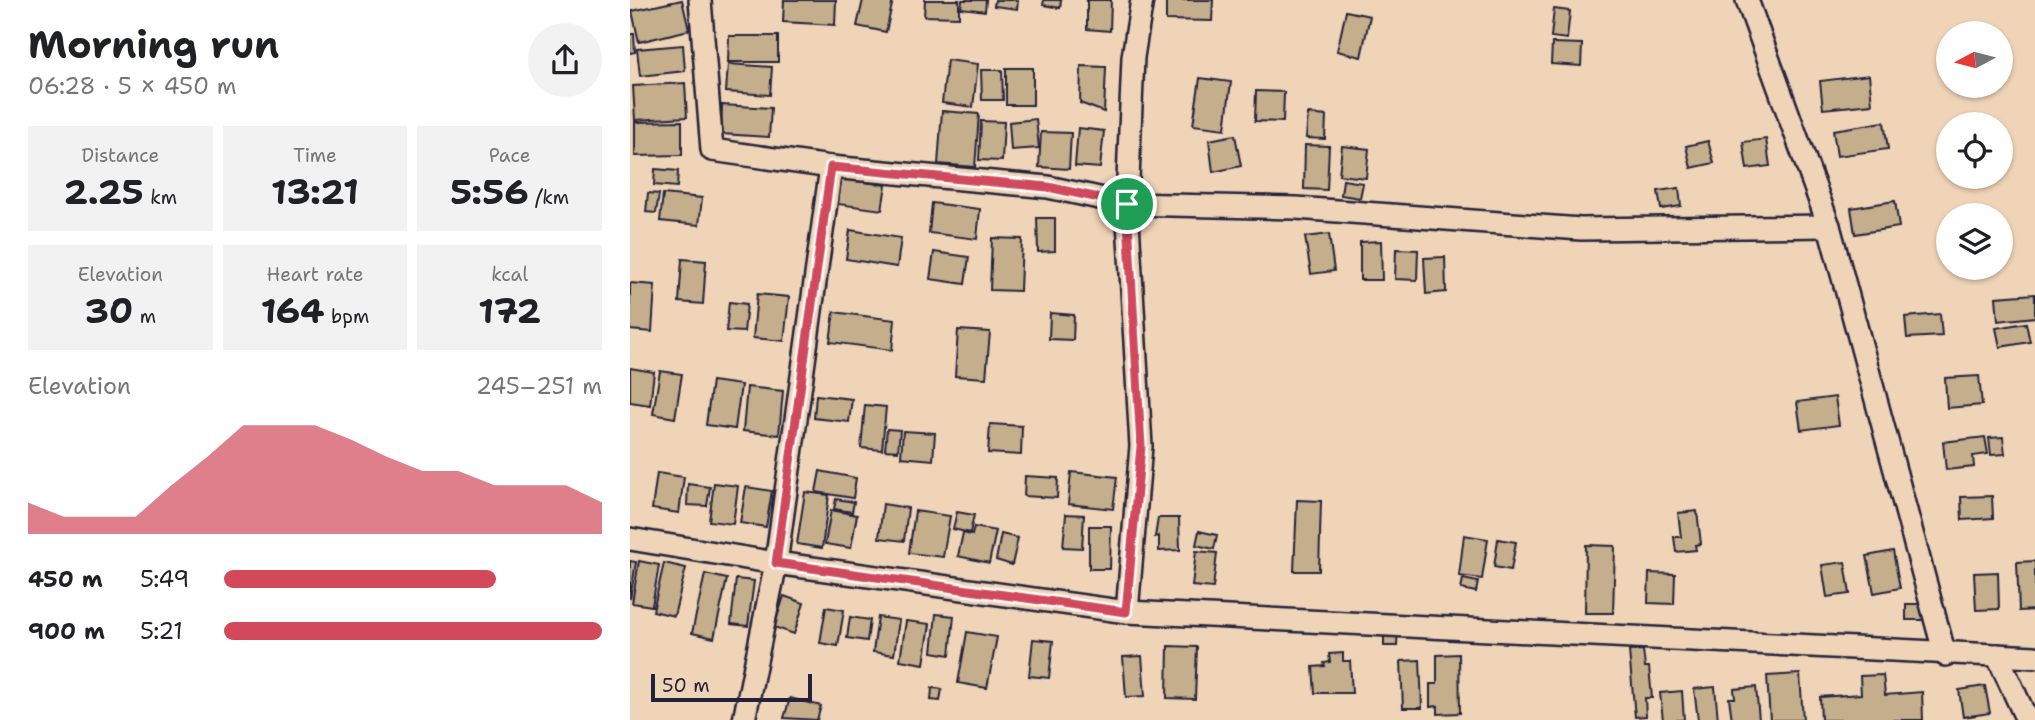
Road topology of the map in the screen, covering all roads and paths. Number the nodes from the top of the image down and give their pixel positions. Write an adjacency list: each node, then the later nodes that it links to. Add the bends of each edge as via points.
1 (700, 0): 4 (street, via 712,150)
2 (1142, 0): 5 (street, via 1133,57)
3 (1747, 0): 6 (street)
4 (831, 167): 5 (street, via 1048,187); 8 (street)
5 (1127, 204): 6 (street, via 1296,208 1581,229); 9 (street, via 1141,446)
6 (1829, 226): 10 (street)
7 (630, 539): 8 (street)
8 (776, 563): 9 (street); 13 (street)
9 (1126, 612): 10 (street)
10 (1945, 654): 11 (street)
11 (1997, 655): 12 (street); 14 (street)
12 (2035, 657)
13 (744, 720)
14 (2027, 720)

